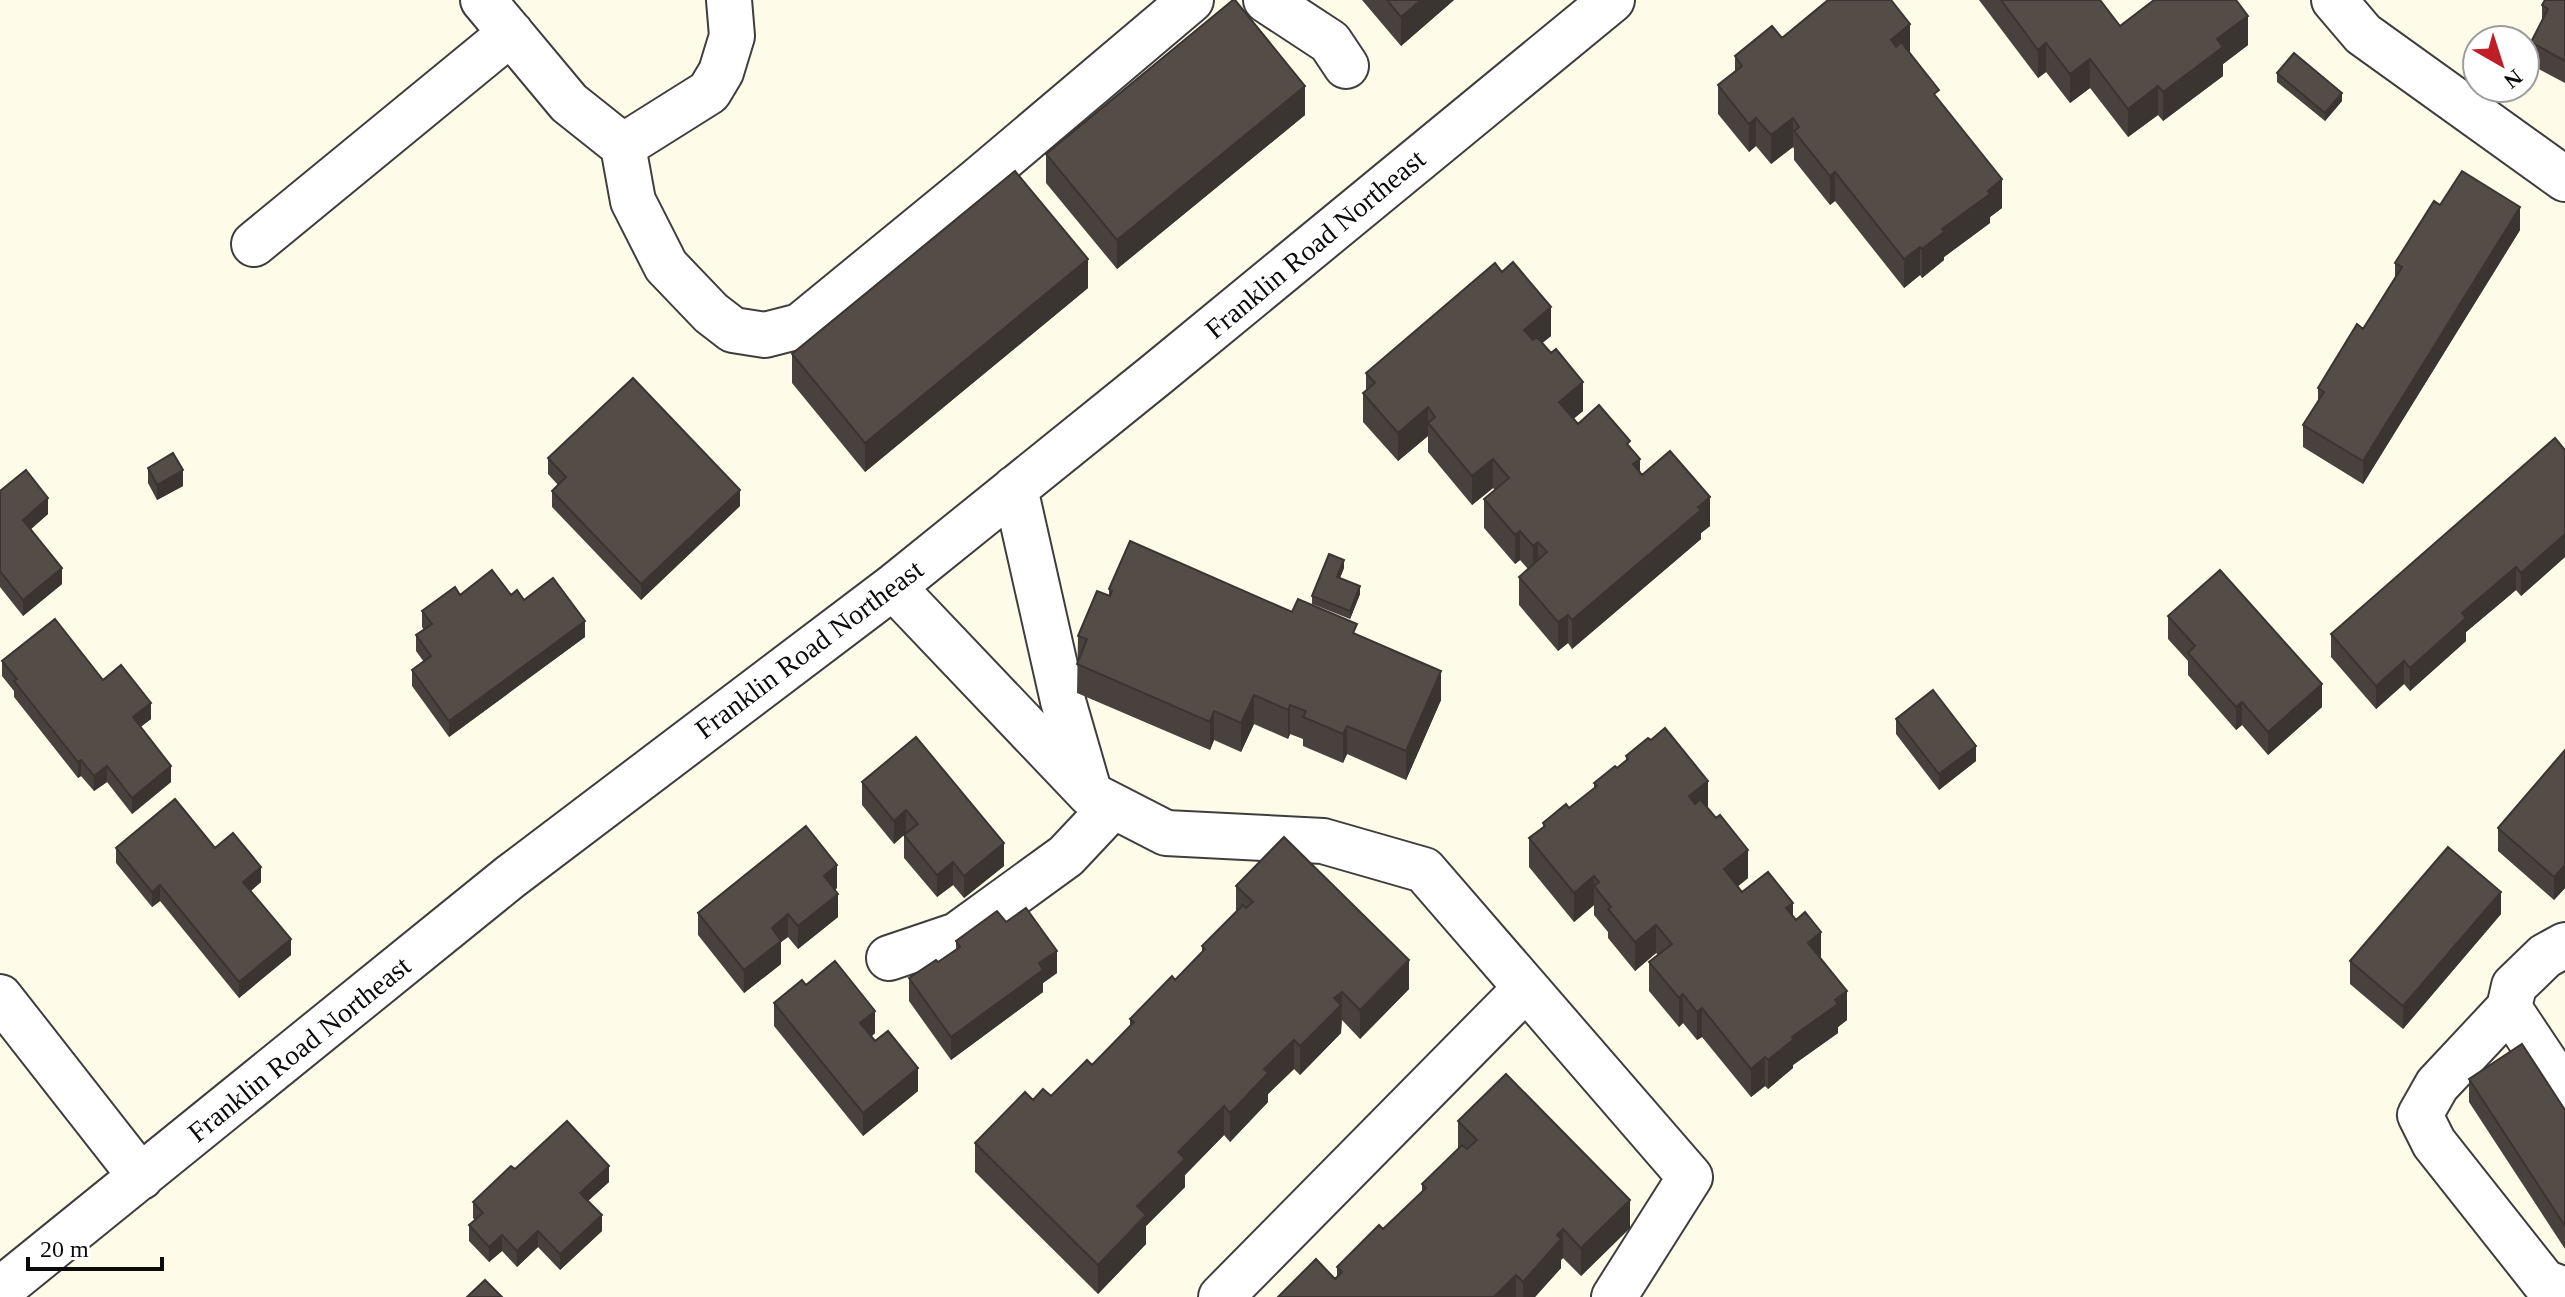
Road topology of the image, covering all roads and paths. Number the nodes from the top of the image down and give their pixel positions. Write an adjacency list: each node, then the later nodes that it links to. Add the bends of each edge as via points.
1 (483, 0): 7 (street)
2 (729, 0): 9 (street, via 732,36 709,92)
3 (1191, 0): 9 (street, via 800,326 765,335 733,330 666,266 633,201)
4 (1266, 0): 8 (street, via 1330,42)
5 (2334, 0): 10 (street, via 2363,34)
6 (1608, 1): 12 (street, Franklin Road Northeast)
7 (511, 33): 9 (street, via 569,103); 11 (street)
8 (1346, 66)
9 (623, 146)
10 (2565, 179)
11 (254, 244)
12 (1015, 488): 13 (street, Franklin Road Northeast); 14 (street)
13 (893, 587): 15 (street); 23 (street, Franklin Road Northeast, via 510,877)
14 (1050, 646): 15 (street); 16 (street, via 1070,731)
15 (990, 691): 16 (street)
16 (1102, 800): 18 (street, via 1066,856 957,935); 19 (street, via 1166,833 1323,841 1424,870)
17 (2565, 945): 21 (street, via 2514,986)
18 (889, 958)
19 (1526, 988): 26 (street); 27 (street, via 1690,1177)
20 (0, 997): 23 (street)
21 (2509, 1008): 22 (street); 25 (street, via 2437,1085 2420,1115 2434,1143 2544,1282)
22 (2565, 1092)
23 (141, 1177): 24 (street, Franklin Road Northeast)
24 (0, 1290)
25 (2565, 1290)
26 (1221, 1297)
27 (1614, 1297)

